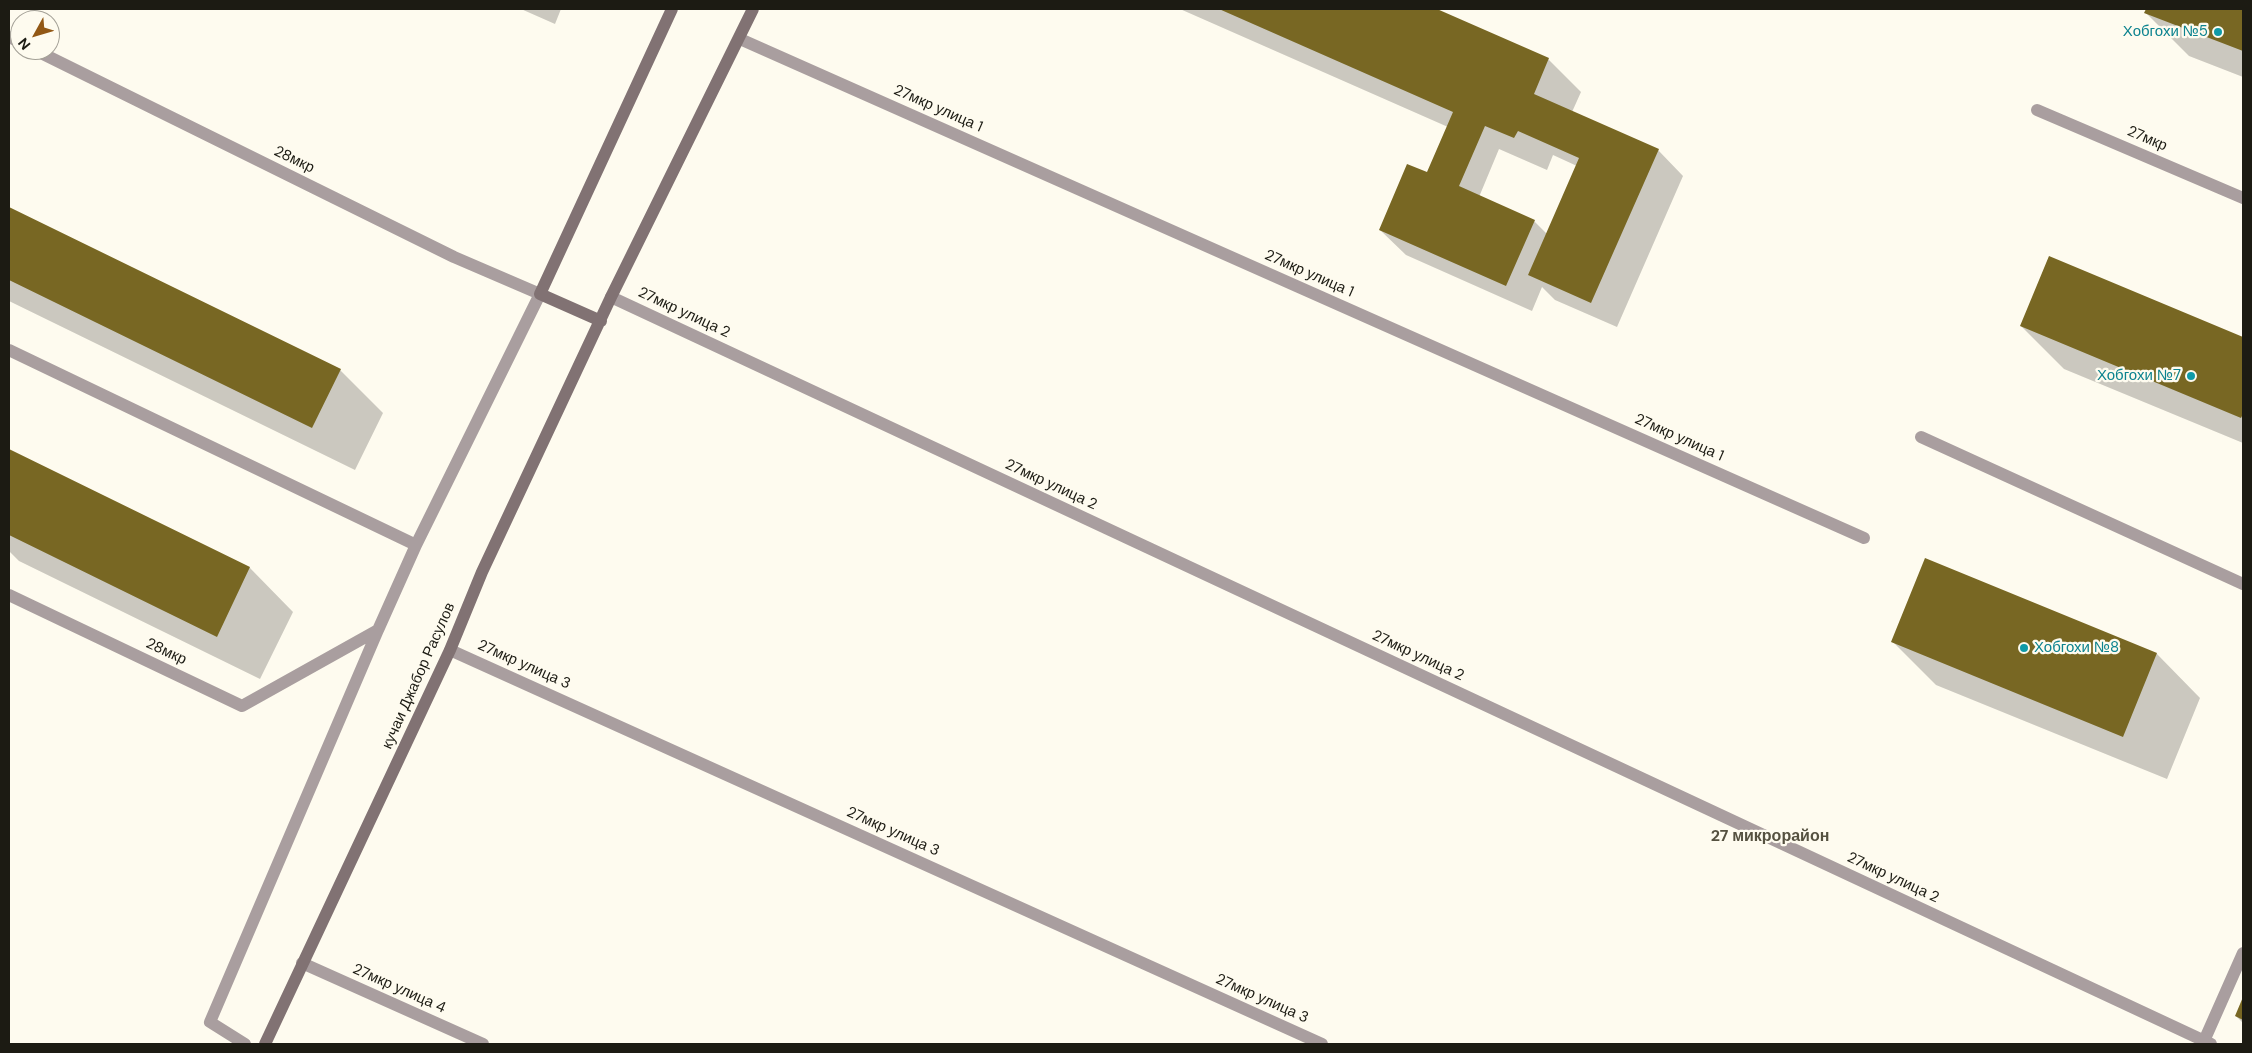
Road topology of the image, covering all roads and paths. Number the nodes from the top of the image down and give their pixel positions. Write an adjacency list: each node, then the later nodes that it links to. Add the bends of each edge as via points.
1 (672, 9): 7 (street)
2 (753, 9): 3 (street, кучаи Джабор Расулов)
3 (740, 39): 8 (street, кучаи Джабор Расулов); 12 (street, 27мкр улица 1)
4 (55, 60): 7 (street, 28мкр, via 454,257)
5 (2037, 110): 6 (street, 27мкр)
6 (2243, 198)
7 (540, 294): 9 (street); 13 (street)
8 (611, 298): 9 (street, кучаи Джабор Расулов); 20 (street, 27мкр улица 2)
9 (601, 321): 17 (street, кучаи Джабор Расулов, via 482,572)
10 (9, 350): 13 (street)
11 (1921, 437): 14 (street)
12 (1864, 538)
13 (416, 545): 16 (street)
14 (2243, 584)
15 (9, 595): 16 (street, 28мкр, via 242,706)
16 (378, 630): 21 (street, via 210,1022)
17 (450, 650): 19 (street, кучаи Джабор Расулов); 24 (street, 27мкр улица 3)
18 (2243, 953): 20 (street)
19 (302, 963): 22 (street, кучаи Джабор Расулов); 23 (street, 27мкр улица 4)
20 (2207, 1043)
21 (245, 1044)
22 (265, 1044)
23 (483, 1044)
24 (1322, 1044)

